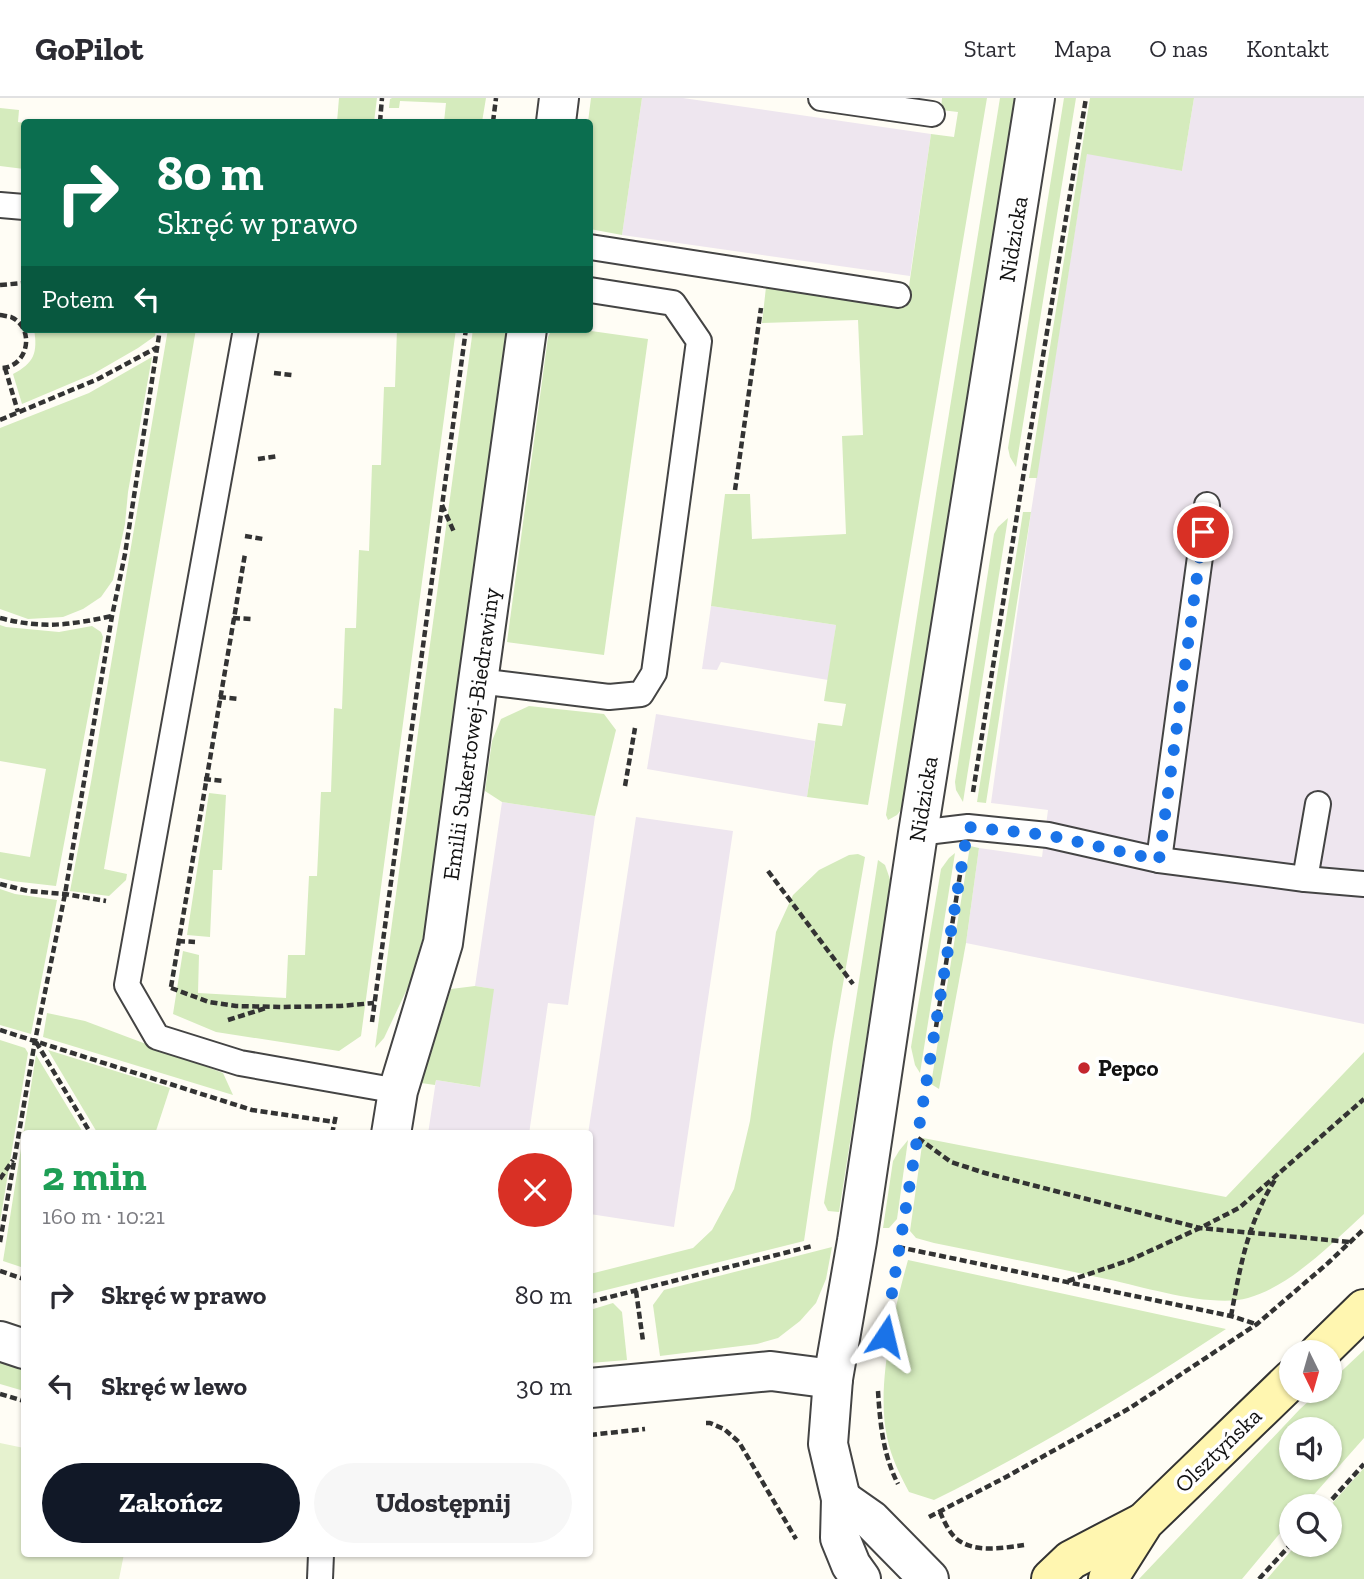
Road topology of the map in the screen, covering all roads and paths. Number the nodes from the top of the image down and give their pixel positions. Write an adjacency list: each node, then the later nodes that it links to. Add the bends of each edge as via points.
1 (382, 98): 8 (path)
2 (496, 98): 9 (path)
3 (559, 98): 10 (street)
4 (821, 98): 7 (lane)
5 (1035, 98): 42 (street, Nidzicka)
6 (1086, 98): 41 (path)
7 (932, 114)
8 (380, 119)
9 (493, 119)
10 (556, 119)
11 (0, 205): 12 (lane)
12 (21, 206)
13 (593, 247): 17 (lane)
14 (21, 283): 15 (path)
15 (0, 285)
16 (593, 290): 38 (lane, via 673,303 699,341 654,673)
17 (898, 295)
18 (0, 315): 19 (path)
19 (21, 325)
20 (25, 333): 27 (path, via 25,352 17,363)
21 (159, 333): 25 (path)
22 (245, 333): 51 (lane)
23 (465, 333): 53 (path)
24 (526, 333): 37 (street, Emilii Sukertowej-Biedrawiny)
25 (157, 348): 29 (path, via 99,379); 35 (path)
26 (278, 362): 28 (path)
27 (3, 368): 29 (path)
28 (274, 386)
29 (18, 412): 30 (path)
30 (0, 420)
31 (263, 447): 32 (path)
32 (259, 471)
33 (1207, 505): 43 (lane)
34 (249, 531): 54 (path, via 171,988 209,1002)
35 (112, 616): 36 (path, via 55,625); 50 (path)
36 (0, 618)
37 (478, 681): 38 (lane, via 609,697); 61 (street, Emilii Sukertowej-Biedrawiny, via 443,943)
38 (640, 694): 39 (path)
39 (625, 786)
40 (1318, 804): 46 (lane)
41 (968, 827): 42 (lane); 43 (lane, via 1048,835); 58 (path)
42 (918, 833): 76 (street, Nidzicka)
43 (1159, 860): 46 (lane)
44 (1364, 869): 47 (lane)
45 (768, 870): 52 (path, via 853,984)
46 (1305, 879): 47 (lane)
47 (1338, 882): 49 (lane)
48 (0, 884): 50 (path)
49 (1364, 884)
50 (65, 894): 51 (path, via 112,902 131,890); 59 (path)
51 (144, 894): 60 (lane, via 127,985 157,1037 240,1063)
52 (855, 971)
53 (374, 1003): 54 (path); 56 (path)
54 (270, 1007): 55 (path)
55 (220, 1023)
56 (371, 1028)
57 (0, 1030): 59 (path)
58 (935, 1031)
59 (36, 1041): 63 (path, via 252,1110); 65 (path); 70 (path)
60 (340, 1081): 61 (lane); 63 (path)
61 (398, 1091): 67 (street, Emilii Sukertowej-Biedrawiny)
62 (1364, 1099): 71 (path)
63 (335, 1122): 66 (path)
64 (920, 1126): 68 (path)
65 (89, 1130)
66 (333, 1130)
67 (392, 1130)
68 (918, 1138): 69 (path); 73 (path, via 951,1161 985,1173)
69 (916, 1152)
70 (15, 1156): 72 (path); 77 (path)
71 (1278, 1174): 73 (path, via 1239,1208); 75 (path)
72 (0, 1180)
73 (1200, 1228): 75 (path); 83 (path, via 1130,1260)
74 (1364, 1229): 78 (path)
75 (1250, 1232): 78 (path); 86 (path)
76 (857, 1241): 79 (path); 84 (path, via 814,1234 812,1247); 91 (street, Nidzicka)
77 (0, 1242)
78 (1350, 1242): 87 (path)
79 (901, 1247): 80 (path); 83 (path)
80 (898, 1260)
81 (0, 1272): 82 (path)
82 (21, 1278)
83 (1068, 1281): 86 (path)
84 (593, 1301)
85 (1364, 1310): 88 (main road)
86 (1231, 1316): 87 (path)
87 (1257, 1324): 104 (path, via 1130,1408)
88 (1333, 1340)
89 (0, 1341): 90 (street)
90 (21, 1348)
91 (833, 1379): 92 (street, via 771,1371); 103 (street, Nidzicka, via 828,1444)
92 (593, 1388)
93 (878, 1389): 101 (path, via 881,1431)
94 (1279, 1392): 106 (main road, Olsztyńska)
95 (0, 1394): 96 (path)
96 (21, 1400)
97 (699, 1424): 107 (path, via 724,1429 739,1442)
98 (654, 1428): 99 (path)
99 (593, 1435)
100 (1364, 1464): 102 (path)
101 (900, 1487)
102 (1337, 1494)
103 (841, 1499): 112 (street, Nidzicka, via 840,1538); 113 (street, via 871,1520)
104 (940, 1512): 105 (path); 108 (path, via 948,1529 968,1545)
105 (918, 1522)
106 (1144, 1522): 114 (main road, Olsztyńska, via 1071,1560); 115 (main road, Olsztyńska)
107 (800, 1545)
108 (1026, 1545)
109 (321, 1557): 111 (lane)
110 (1279, 1557): 116 (path)
111 (320, 1579)
112 (860, 1579)
113 (929, 1579)
114 (1051, 1579)
115 (1108, 1579)
116 (1259, 1579)

